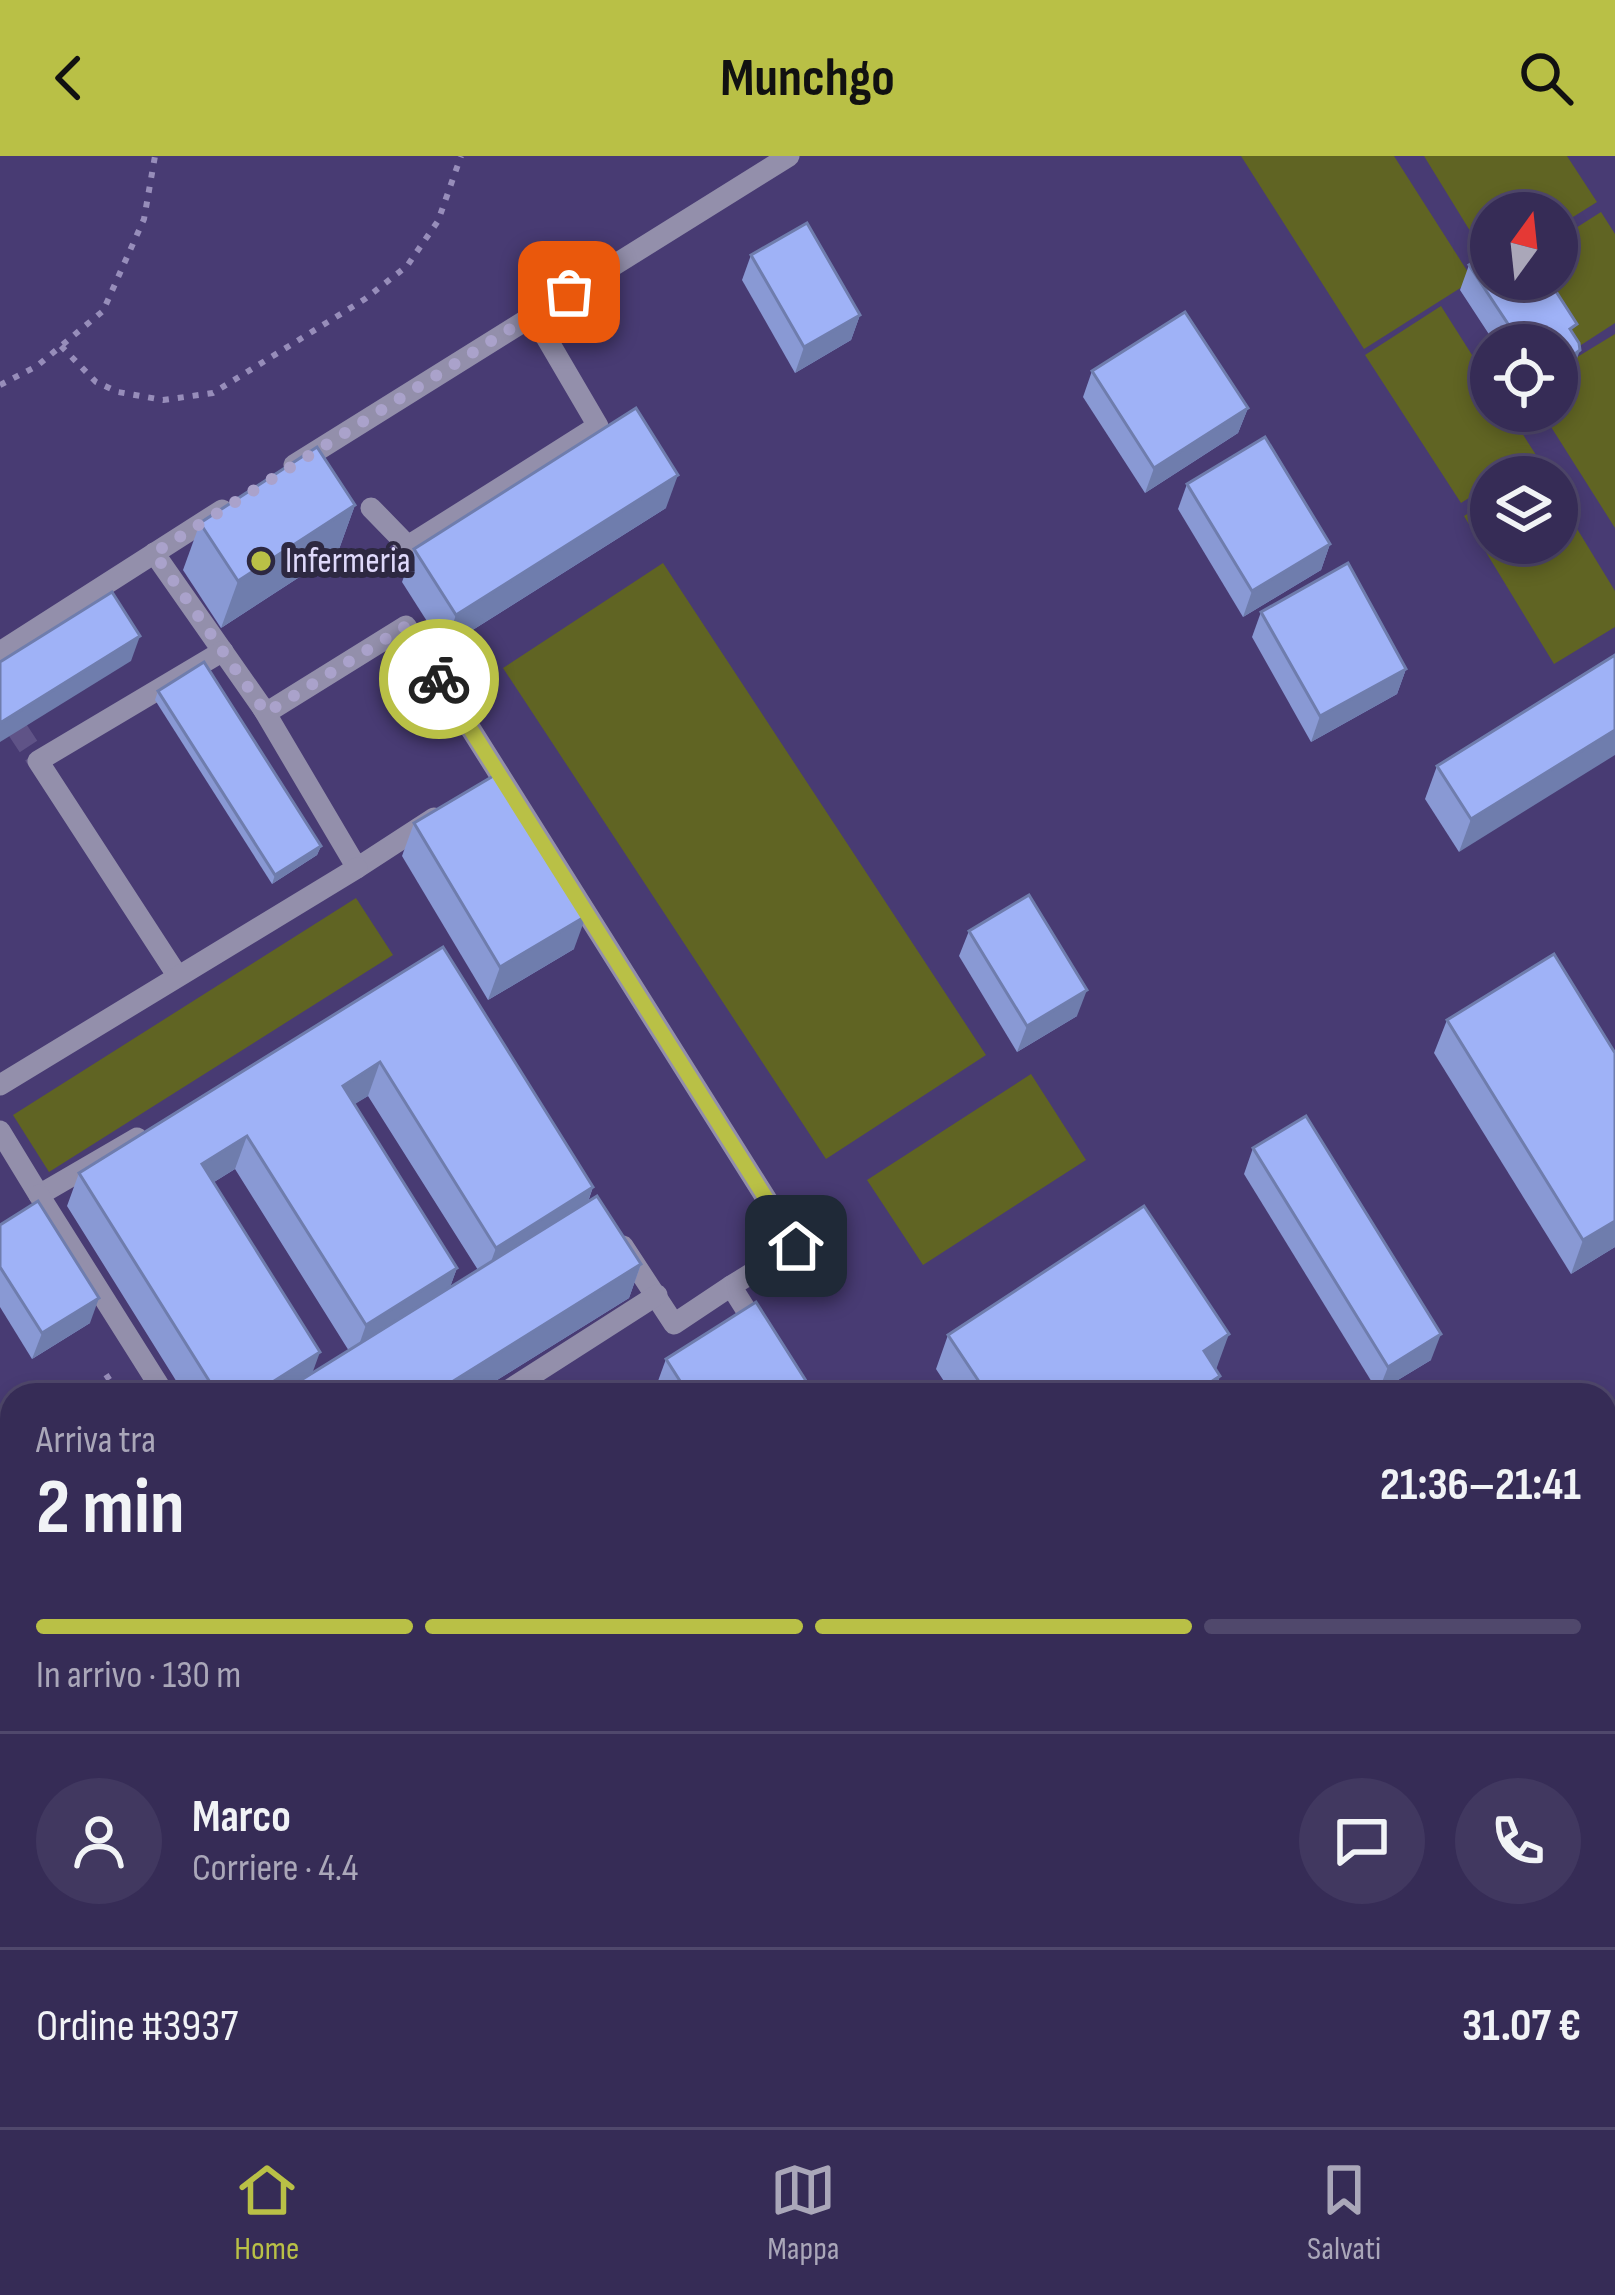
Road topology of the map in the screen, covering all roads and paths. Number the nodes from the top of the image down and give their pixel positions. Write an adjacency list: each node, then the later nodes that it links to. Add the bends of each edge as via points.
1 (155, 156): 5 (path, via 144,219 103,311)
2 (461, 156): 5 (path, via 438,221 407,266 213,393 164,400 118,392 96,382)
3 (789, 156): 4 (street)
4 (533, 315): 7 (street); 9 (street, via 598,426 408,546)
5 (61, 346): 6 (path)
6 (0, 385)
7 (275, 477)
8 (235, 502): 10 (street)
9 (371, 508)
10 (154, 553): 11 (street); 12 (street)
11 (0, 652)
12 (223, 652): 13 (street); 16 (street, via 38,761)
13 (262, 707): 15 (street); 22 (street, via 266,713 406,626 491,781 796,1246)
14 (446, 810): 15 (street)
15 (357, 868): 16 (street)
16 (177, 975): 17 (street)
17 (0, 1085)
18 (158, 1125): 20 (street)
19 (0, 1131): 20 (street)
20 (39, 1195): 25 (street)
21 (617, 1237): 23 (street)
22 (731, 1286): 23 (street, via 674,1324); 24 (street)
23 (656, 1295): 28 (street)
24 (766, 1341)
25 (140, 1356): 26 (path); 27 (street)
26 (98, 1383)
27 (157, 1383)
28 (520, 1383)

